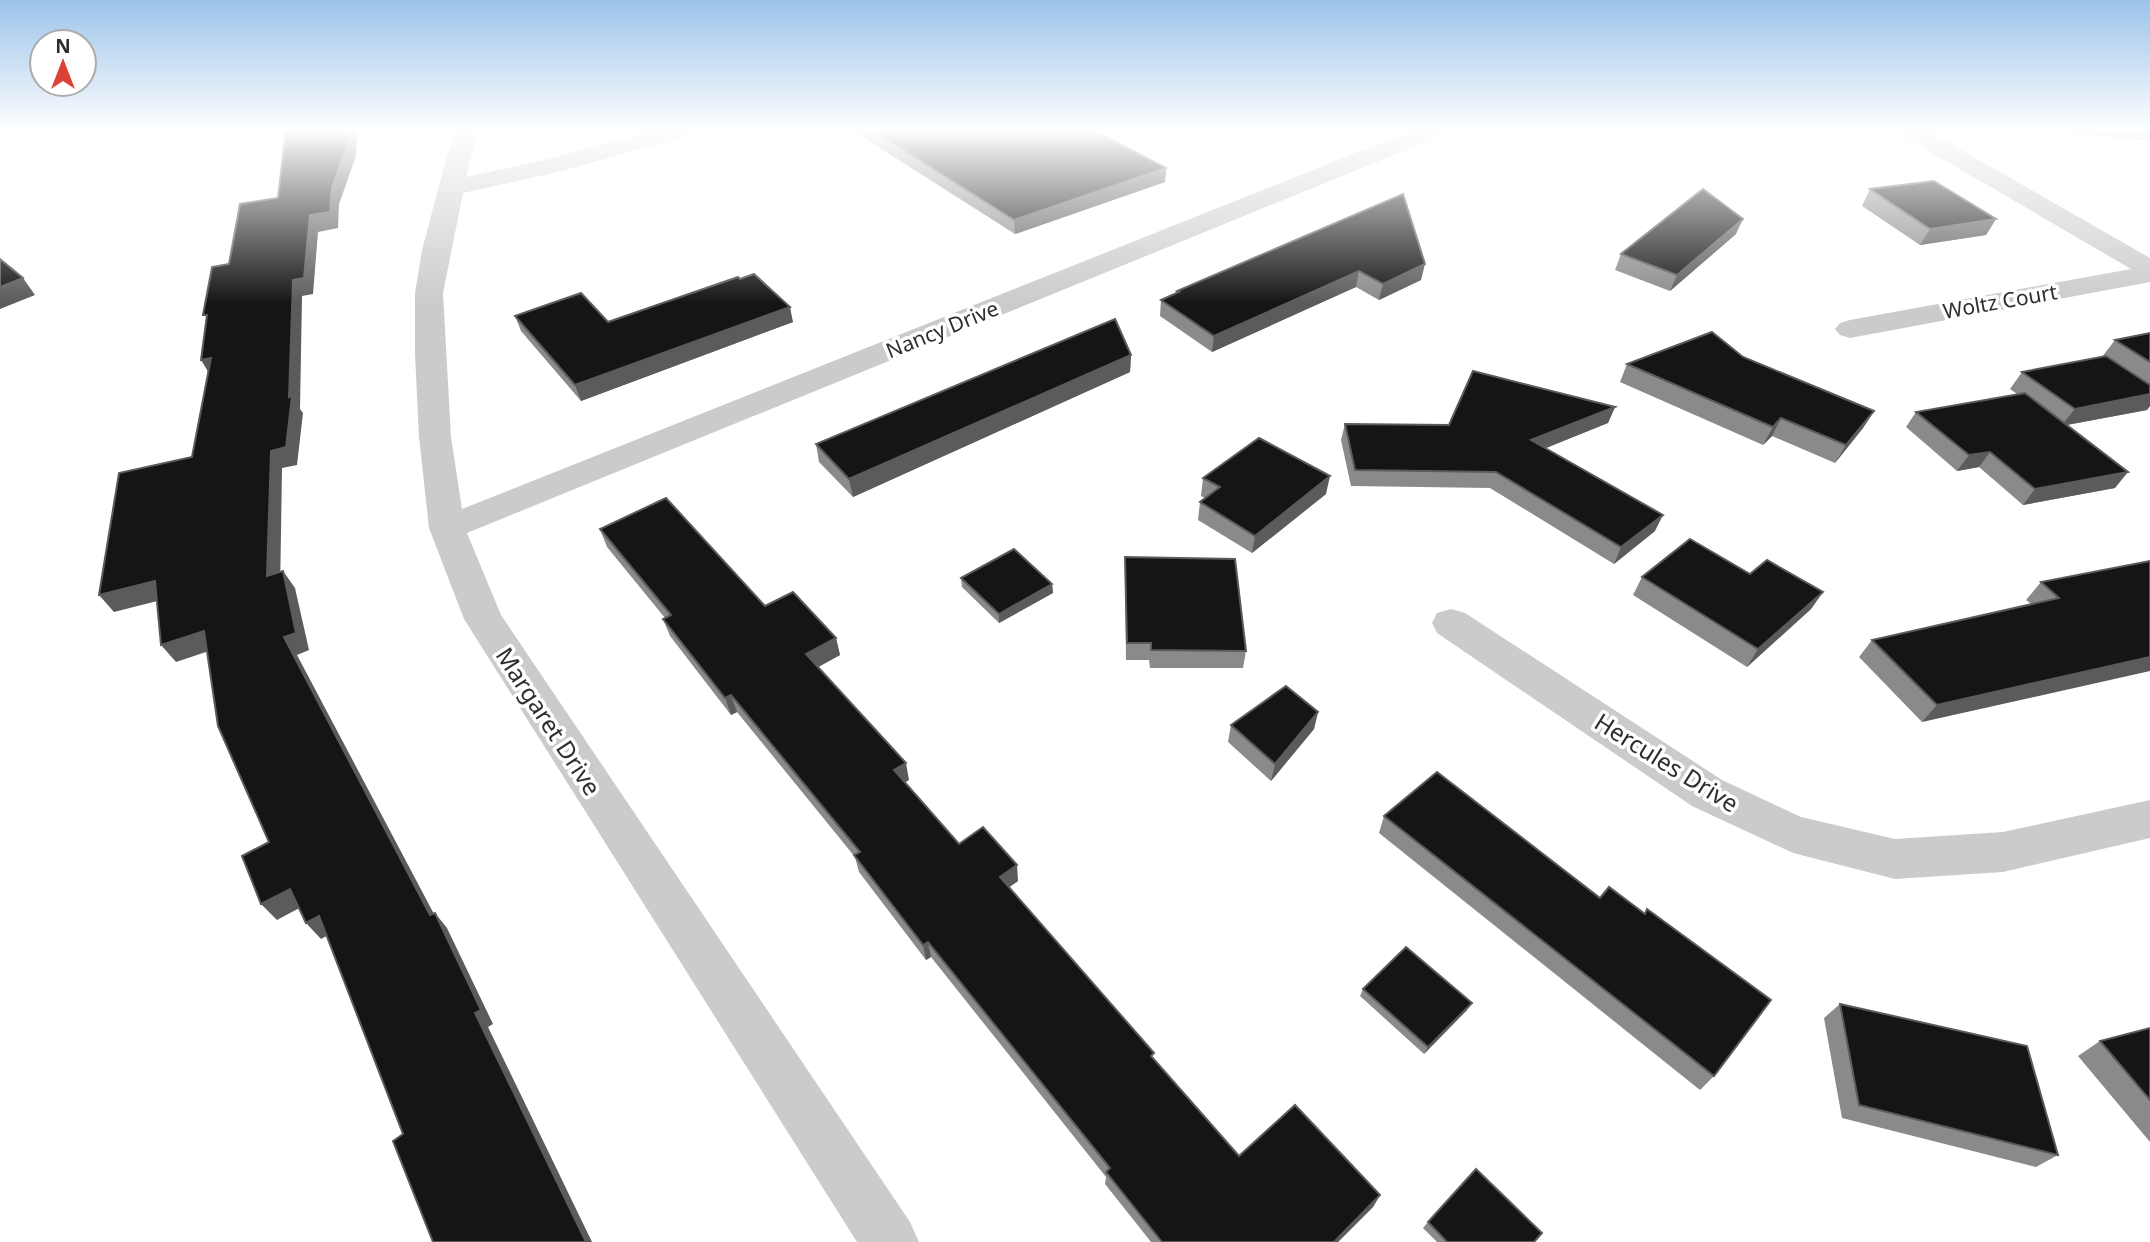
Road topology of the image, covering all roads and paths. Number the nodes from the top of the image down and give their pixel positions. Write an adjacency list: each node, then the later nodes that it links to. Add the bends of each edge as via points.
1 (455, 187): 4 (street)
2 (1293, 187): 7 (street, Nancy Drive)
3 (2006, 187): 5 (street)
4 (450, 188): 7 (street, Margaret Drive, via 429,293 435,437)
5 (2150, 272): 6 (street, Woltz Court)
6 (1850, 329)
7 (447, 528): 10 (street, Margaret Drive, via 482,619)
8 (1451, 622): 9 (street, Hercules Drive, via 1707,793 1793,834 1895,859 2003,852)
9 (2150, 819)
10 (890, 1242)

